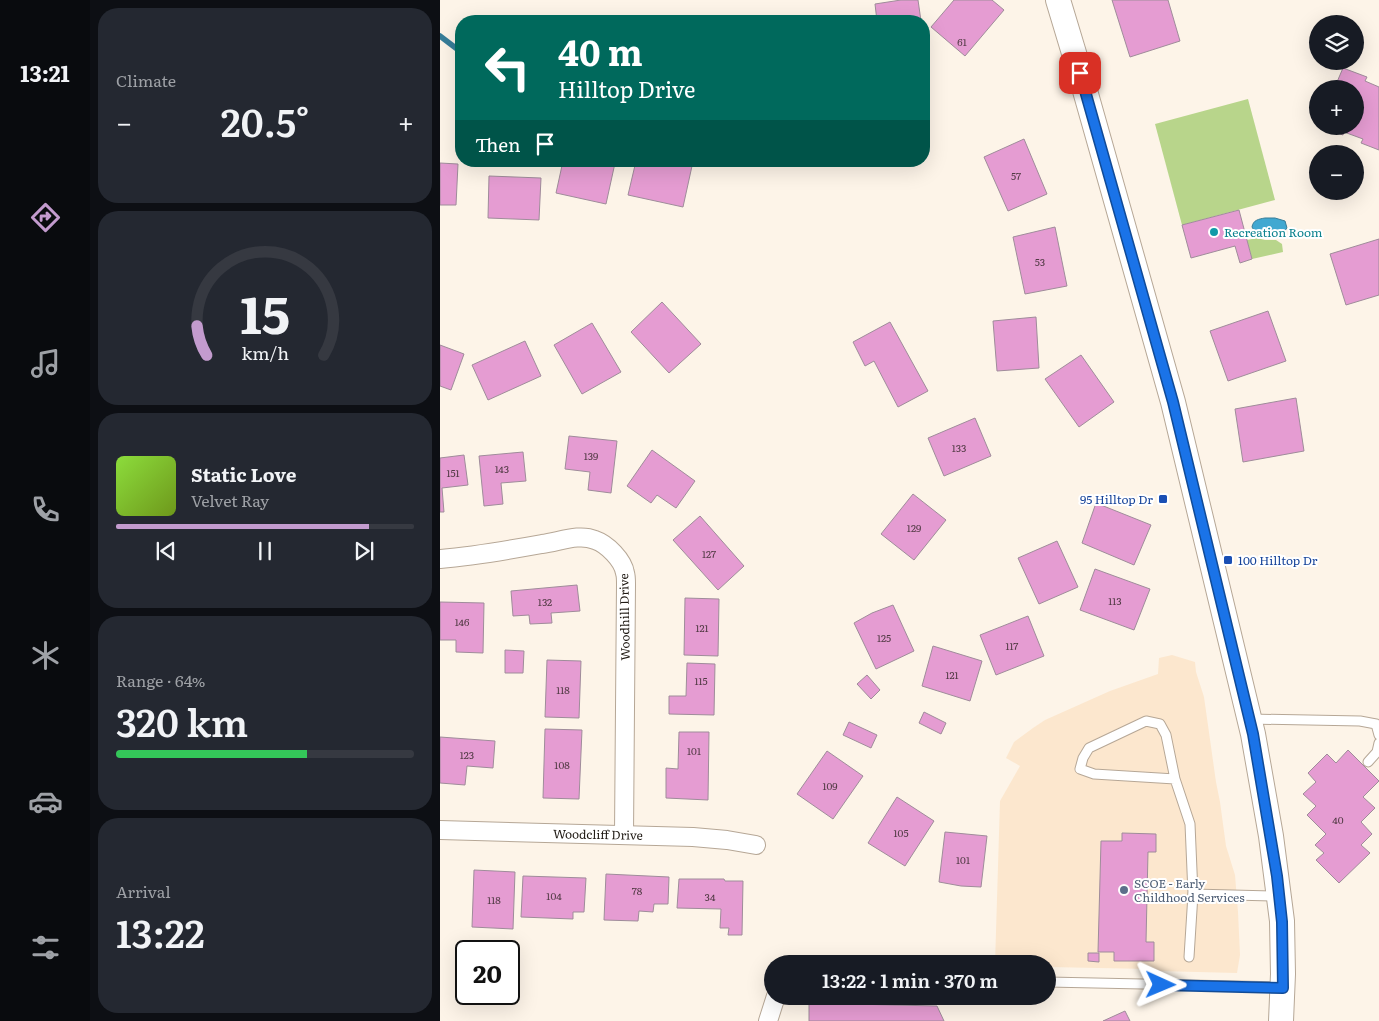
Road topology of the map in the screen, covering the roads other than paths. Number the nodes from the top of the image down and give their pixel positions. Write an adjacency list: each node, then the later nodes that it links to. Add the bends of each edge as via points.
1 (1058, 0): 3 (main road, via 1173,402)
2 (440, 559): 9 (street, Woodhill Drive, via 578,538 602,543 618,559 625,571 626,584)
3 (1250, 719): 4 (lane, via 1360,721 1376,724); 12 (main road)
4 (1379, 735)
5 (1379, 743): 6 (lane)
6 (1368, 762)
7 (1175, 779): 7 (lane, via 1166,735 1160,724 1146,721 1089,748 1082,758 1080,770 1094,774); 11 (lane, via 1190,824)
8 (440, 830): 9 (street, Woodcliff Drive)
9 (624, 834): 10 (street, Woodcliff Drive, via 693,836)
10 (756, 845)
11 (1193, 894): 12 (lane); 13 (lane)
12 (1279, 896): 15 (main road)
13 (1189, 957)
14 (1056, 982): 15 (lane)
15 (1283, 988): 18 (main road)
16 (773, 1005): 17 (street)
17 (768, 1021)
18 (1281, 1021)

